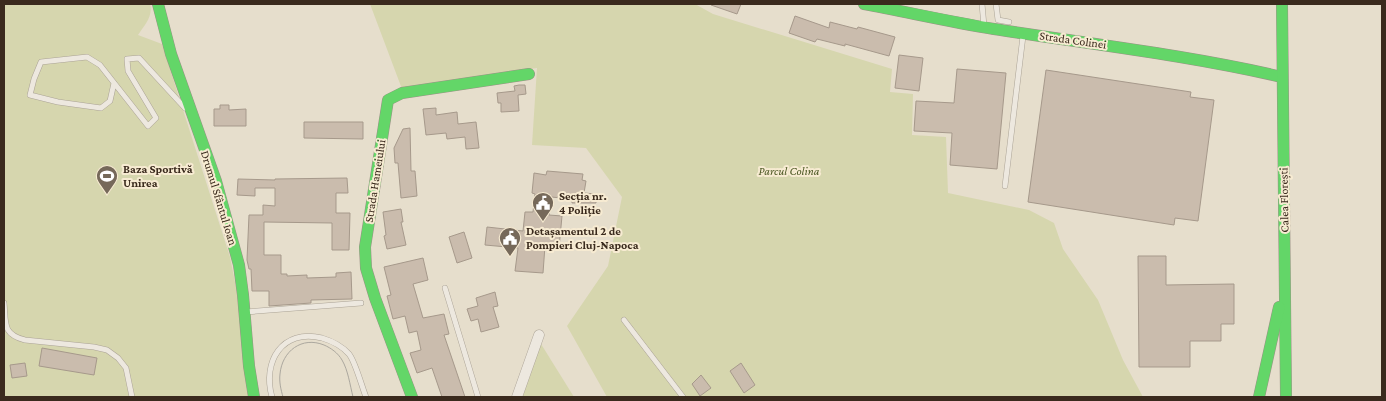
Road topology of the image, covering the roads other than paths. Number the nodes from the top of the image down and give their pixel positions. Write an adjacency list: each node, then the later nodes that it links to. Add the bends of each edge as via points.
1 (158, 4): 13 (main road, Drumul Sfântul Ioan)
2 (864, 4): 6 (main road, Strada Colinei)
3 (982, 4): 8 (lane)
4 (996, 4): 7 (lane, via 998,20)
5 (1282, 4): 11 (main road, Calea Florești)
6 (884, 6): 8 (main road, Strada Colinei)
7 (1008, 22)
8 (984, 27): 9 (main road, Strada Colinei)
9 (1023, 33): 11 (main road, Strada Colinei, via 1166,54); 14 (lane)
10 (528, 74): 26 (main road, Strada Hameiului, via 402,93 388,100 365,247 366,268)
11 (1282, 77): 15 (main road, Calea Florești)
12 (114, 83): 12 (lane, via 100,65 87,57 41,62 30,95 101,108 110,101); 13 (lane, via 148,126 156,118 128,70 128,59 140,58)
13 (192, 116): 19 (main road, Drumul Sfântul Ioan, via 225,209 239,265)
14 (1005, 186)
15 (1285, 278): 30 (main road); 31 (main road, Calea Florești)
16 (445, 288): 27 (lane)
17 (4, 303): 22 (lane, via 7,329 19,339 94,347 107,350 118,358 126,368)
18 (361, 303): 19 (lane)
19 (245, 312): 23 (main road, Drumul Sfântul Ioan)
20 (624, 320): 29 (lane)
21 (539, 335): 28 (street)
22 (132, 397)
23 (254, 397)
24 (272, 397): 25 (lane, via 269,382 273,361 289,340 301,336 326,339 351,356)
25 (366, 397)
26 (412, 397)
27 (478, 397)
28 (517, 397)
29 (683, 397)
30 (1259, 397)
31 (1286, 397)

